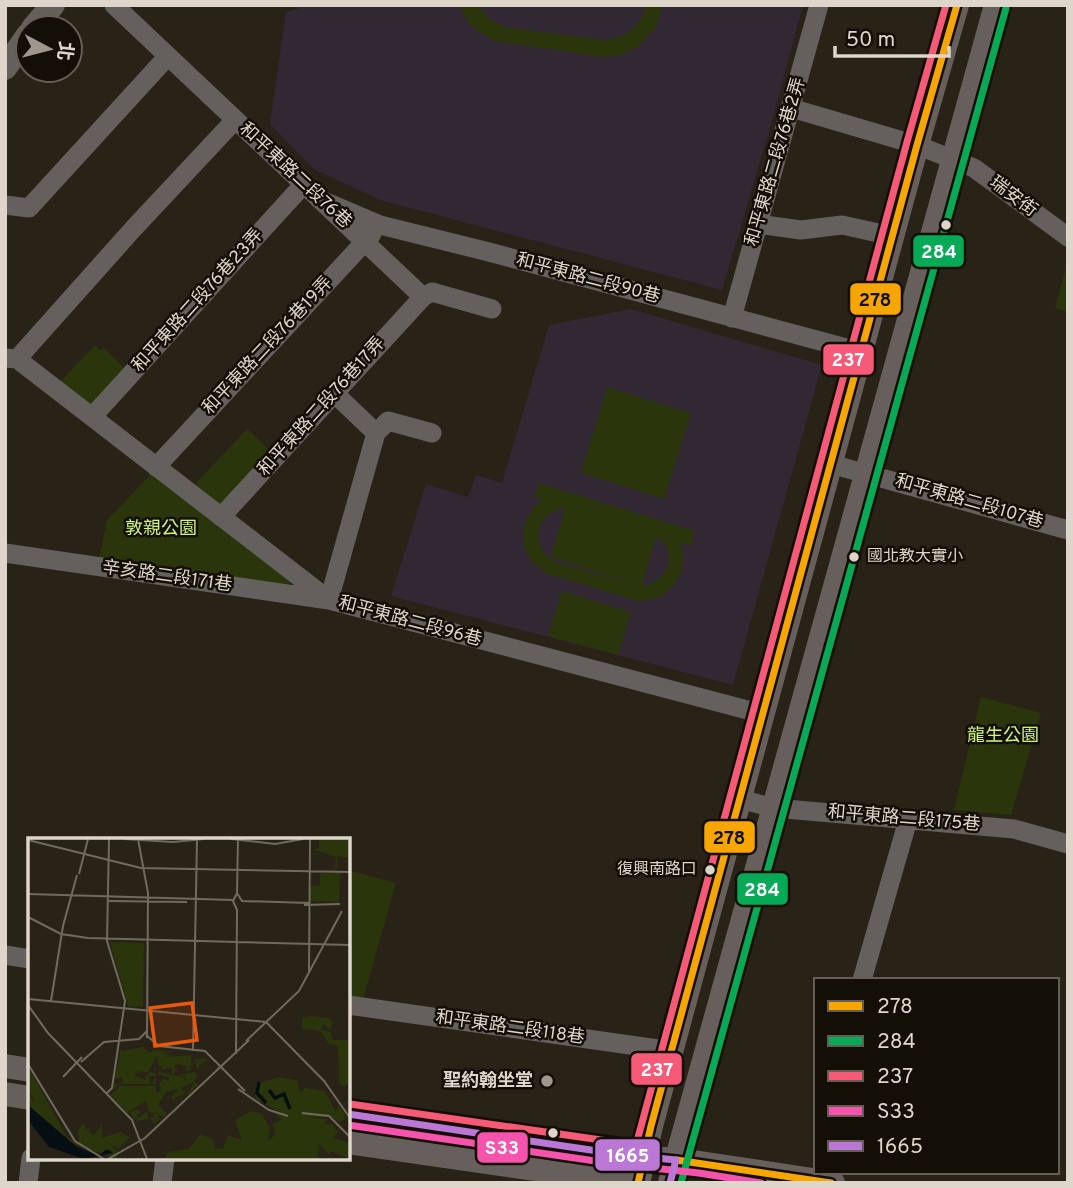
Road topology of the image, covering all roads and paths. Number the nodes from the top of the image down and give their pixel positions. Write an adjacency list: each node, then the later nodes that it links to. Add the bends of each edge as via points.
1 (114, 5): 5 (street, 和平東路二段76巷)
2 (819, 5): 6 (street, 和平東路二段76巷2弄)
3 (957, 5): 8 (main road)
4 (996, 5): 9 (main road)
5 (167, 56): 7 (street, 和平東路二段76巷); 12 (street, via 29,208)
6 (791, 108): 8 (street, 瑞安街); 13 (street, 和平東路二段76巷2弄)
7 (235, 120): 10 (street, 和平東路二段76巷); 22 (street)
8 (917, 145): 9 (street, 瑞安街); 15 (main road)
9 (954, 160): 16 (street, 瑞安街, via 974,168); 29 (main road)
10 (304, 184): 11 (street, 和平東路二段76巷); 24 (street, 和平東路二段76巷23弄)
11 (319, 199): 14 (street, 和平東路二段90巷); 17 (street, 和平東路二段76巷)
12 (5, 205)
13 (758, 224): 15 (street, via 801,230 842,225); 20 (street, 和平東路二段76巷2弄)
14 (380, 225): 17 (street, 和平東路二段76巷19弄); 20 (street, 和平東路二段90巷)
15 (892, 236): 21 (main road)
16 (1068, 237)
17 (365, 242): 18 (street, 和平東路二段76巷); 28 (street, 和平東路二段76巷19弄)
18 (423, 297): 19 (street, via 432,292); 23 (street, 和平東路二段76巷17弄)
19 (492, 309)
20 (732, 318): 21 (street, 和平東路二段90巷)
21 (861, 352): 27 (main road)
22 (11, 358): 24 (street, 和平東路二段96巷)
23 (334, 393): 25 (street); 30 (street, 和平東路二段76巷17弄)
24 (92, 417): 28 (street, 和平東路二段96巷)
25 (376, 433): 26 (street, via 388,421); 33 (street)
26 (432, 433)
27 (831, 464): 29 (street, 和平東路二段107巷); 34 (main road)
28 (156, 467): 30 (street, 和平東路二段96巷)
29 (867, 474): 31 (street, 和平東路二段107巷); 36 (main road)
30 (221, 517): 33 (street, 和平東路二段96巷)
31 (1068, 530)
32 (5, 553): 33 (street, 辛亥路二段171巷)
33 (329, 600): 34 (street, 和平東路二段96巷)
34 (763, 714): 35 (main road)
35 (740, 799): 36 (street, 和平東路二段175巷); 43 (main road)
36 (774, 808): 37 (street, 和平東路二段175巷); 53 (main road)
37 (908, 820): 38 (street, 和平東路二段175巷, via 1014,829); 41 (street)
38 (1068, 844)
39 (5, 955): 40 (street)
40 (28, 958)
41 (863, 978)
42 (350, 1005): 43 (street, 和平東路二段118巷)
43 (672, 1051): 50 (main road)
44 (5, 1066): 45 (main road)
45 (28, 1070)
46 (5, 1094): 47 (main road)
47 (28, 1098)
48 (350, 1114): 50 (main road)
49 (350, 1142): 57 (main road)
50 (644, 1157): 53 (main road); 58 (main road)
51 (31, 1160): 55 (street)
52 (165, 1160): 56 (street)
53 (673, 1172): 54 (main road)
54 (829, 1179)
55 (28, 1183)
56 (162, 1183)
57 (632, 1183)
58 (638, 1183)

